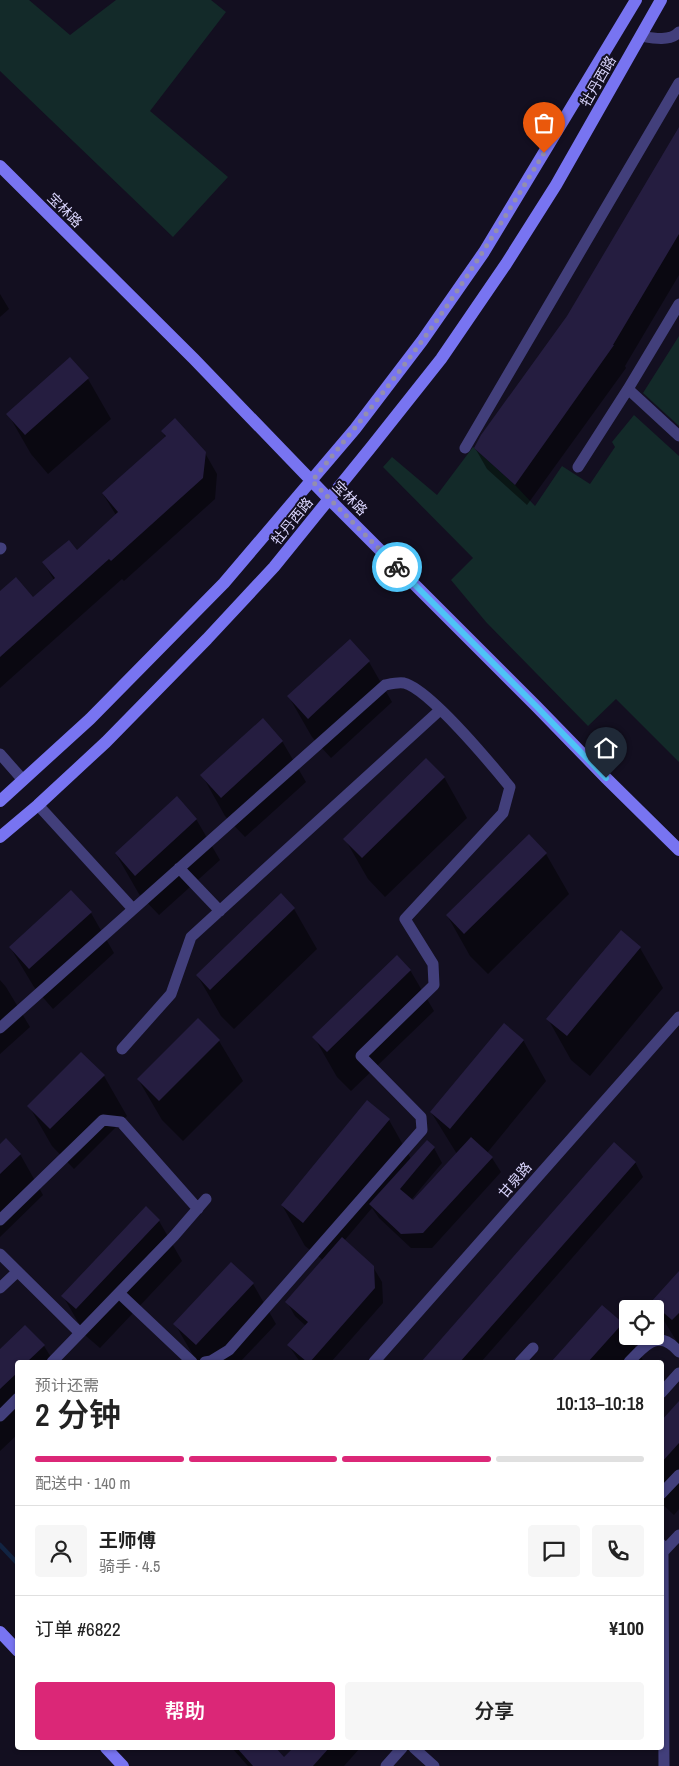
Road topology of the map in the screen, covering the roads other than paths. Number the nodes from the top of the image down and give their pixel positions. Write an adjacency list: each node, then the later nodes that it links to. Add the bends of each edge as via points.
1 (636, 0): 12 (street, 牡丹西路, via 484,252 422,341)
2 (662, 0): 4 (street, 牡丹西路)
3 (679, 32): 4 (street, via 676,36 658,39)
4 (640, 36): 13 (street, 牡丹西路, via 556,185 506,264 441,359)
5 (679, 83): 10 (street)
6 (0, 166): 12 (street, 宝林路)
7 (679, 304): 8 (street)
8 (628, 389): 9 (street); 11 (street)
9 (679, 436)
10 (465, 448)
11 (578, 467)
12 (312, 481): 13 (street, 宝林路); 16 (street, 牡丹西路, via 218,590 90,719)
13 (329, 499): 18 (street, 牡丹西路, via 274,567 207,639 106,742); 20 (street, 宝林路)
14 (440, 710): 21 (street, via 418,690 403,683 384,684); 23 (street); 39 (street, via 510,787 503,814 405,919 433,964 434,985 361,1056 421,1117 422,1130 229,1350)
15 (0, 754): 16 (street)
16 (23, 780): 17 (street, 牡丹西路)
17 (0, 801)
18 (38, 805): 19 (street, 牡丹西路); 22 (street)
19 (0, 837)
20 (679, 850)
21 (179, 868): 22 (street); 23 (street)
22 (133, 909): 25 (street)
23 (220, 911): 26 (street, via 191,937 171,994)
24 (679, 1016): 40 (street, 甘泉路)
25 (0, 1028)
26 (122, 1049)
27 (206, 1199): 28 (street)
28 (198, 1209): 29 (street, via 121,1122 103,1120); 33 (street)
29 (0, 1220)
30 (0, 1254): 31 (street)
31 (17, 1272): 32 (street); 34 (street)
32 (0, 1288)
33 (119, 1293): 34 (street); 38 (street)
34 (80, 1333): 37 (street)
35 (533, 1348): 41 (street)
36 (679, 1352): 42 (street, via 670,1343 652,1341)
37 (54, 1360)
38 (190, 1360)
39 (213, 1360)
40 (376, 1360)
41 (522, 1360)
42 (631, 1360)
43 (679, 1373): 44 (street)
44 (664, 1390)
45 (15, 1401): 46 (street)
46 (0, 1416)
47 (679, 1474): 48 (street)
48 (664, 1491)
49 (679, 1535): 50 (street)
50 (664, 1546)
51 (0, 1632): 52 (street)
52 (15, 1648)
53 (108, 1750): 57 (street)
54 (400, 1750): 58 (street)
55 (416, 1750): 59 (street)
56 (664, 1750): 60 (street)
57 (123, 1766)
58 (386, 1766)
59 (434, 1766)
60 (664, 1766)

